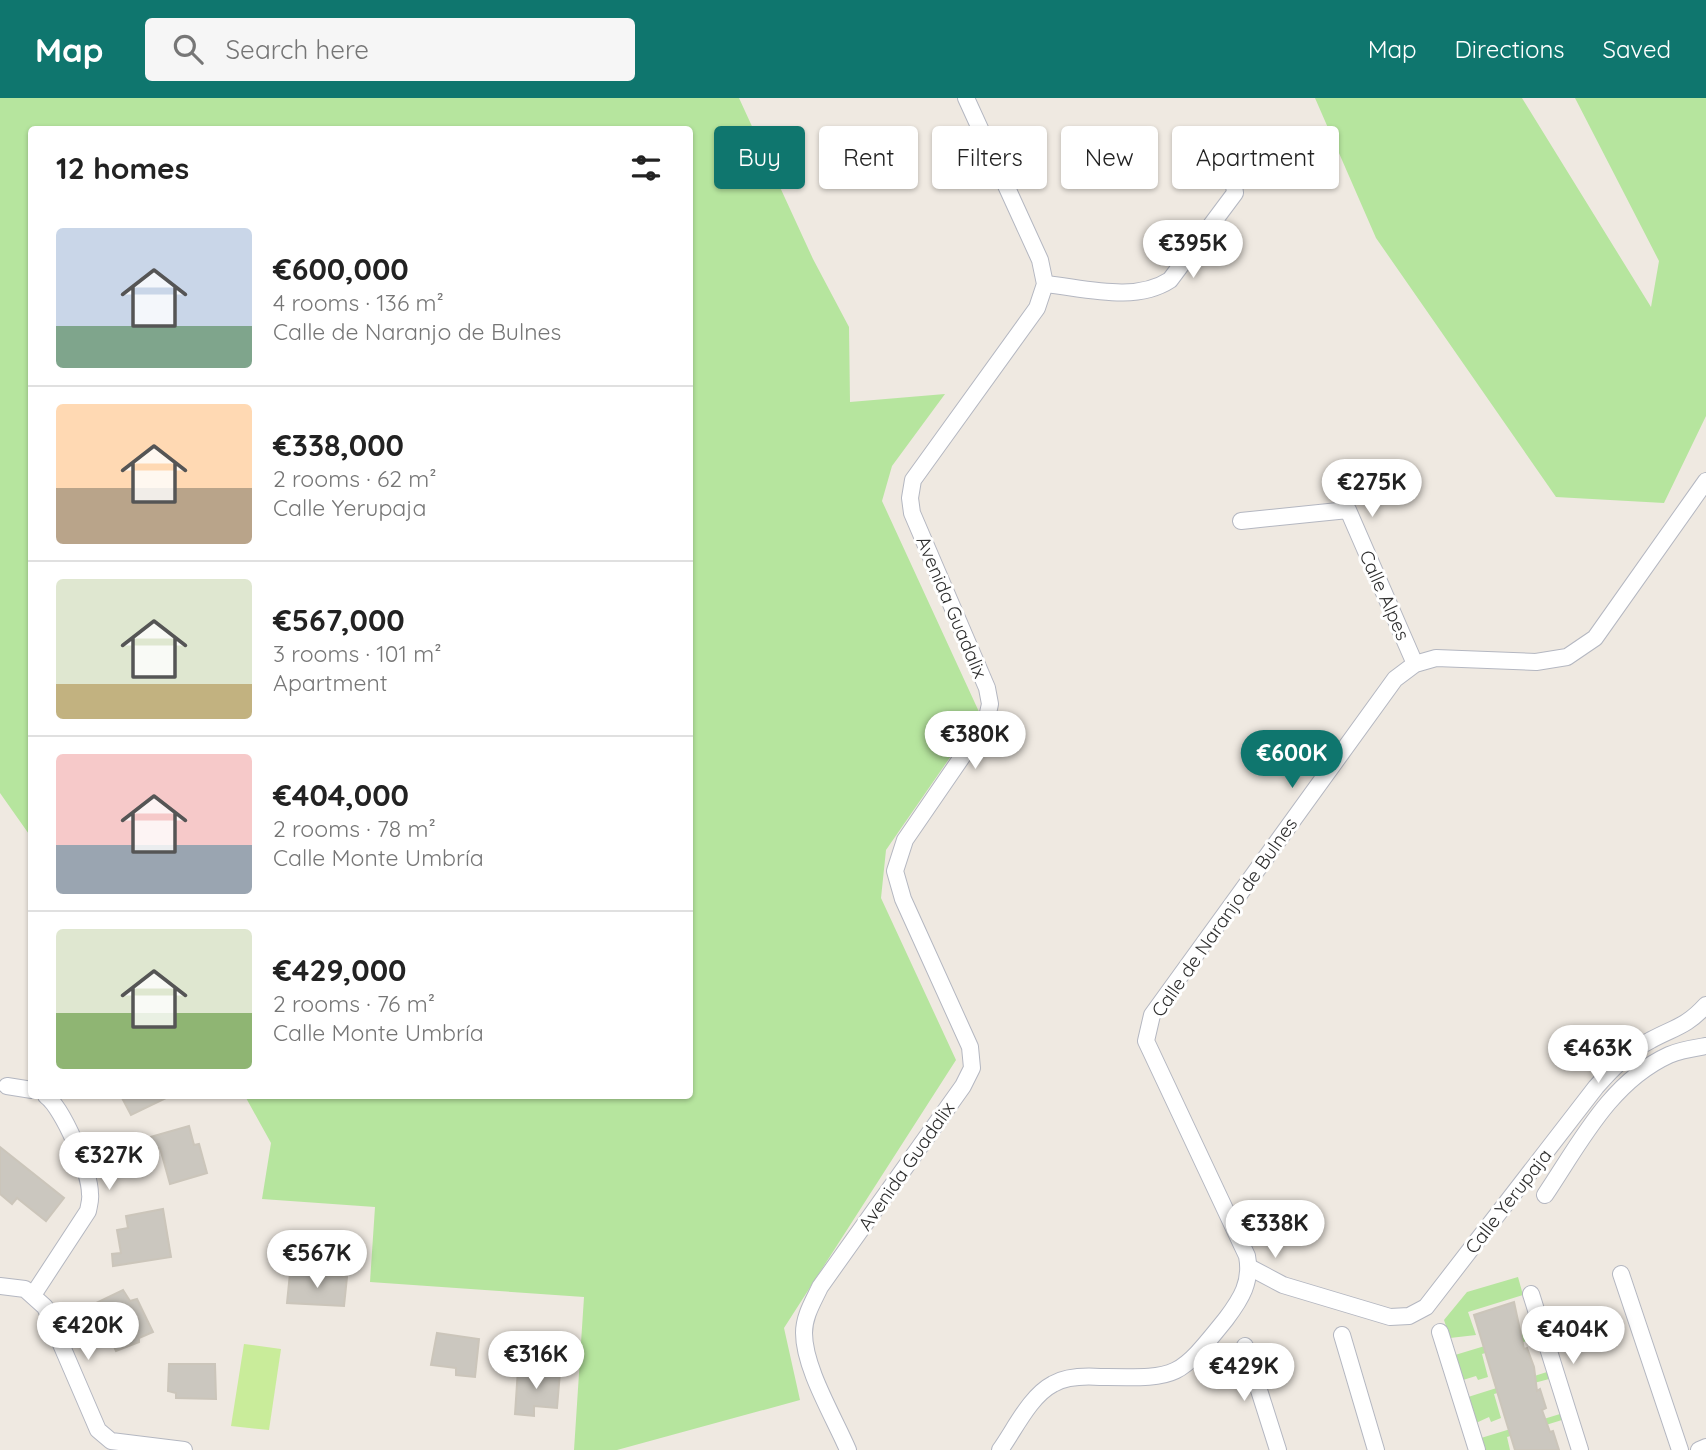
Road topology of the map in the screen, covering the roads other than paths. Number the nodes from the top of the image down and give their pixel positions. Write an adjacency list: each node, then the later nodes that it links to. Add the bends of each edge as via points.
1 (966, 98): 3 (street, via 1040,260)
2 (1234, 189): 3 (street, via 1170,280 1157,288 1136,293)
3 (1045, 284): 27 (street, Avenida Guadalix, via 1037,308 913,480 912,513 990,704 986,722 905,840 895,871 903,899 970,1047 972,1068 808,1311 804,1332 808,1358)
4 (1706, 481): 6 (street, via 1595,638 1567,657 1536,662 1436,658)
5 (1241, 521): 6 (street, Calle Alpes, via 1348,510)
6 (1415, 664): 14 (street, Calle de Naranjo de Bulnes, via 1395,679 1152,1015 1146,1041)
7 (1706, 1005): 8 (street, Calle Yerupaja)
8 (1698, 1022): 16 (street, Calle Yerupaja, via 1649,1040 1620,1061 1426,1307 1409,1316 1390,1317)
9 (1706, 1046): 13 (street, via 1672,1054 1640,1071 1609,1100)
10 (7, 1086): 11 (street)
11 (28, 1089)
12 (49, 1099): 20 (street, via 59,1109 91,1196 88,1210)
13 (1545, 1195)
14 (1249, 1267): 16 (street, Calle Yerupaja); 18 (street)
15 (1621, 1274): 33 (street)
16 (1283, 1285): 18 (street, Calle Yerupaja)
17 (0, 1286): 20 (street, via 25,1289)
18 (1244, 1292): 28 (street, via 1194,1359 1177,1372 1154,1377 1086,1376 1054,1383 1041,1392)
19 (1531, 1294): 32 (street)
20 (33, 1295): 24 (street, via 45,1307)
21 (1440, 1332): 31 (street)
22 (1342, 1335): 30 (street)
23 (1245, 1346): 29 (street)
24 (109, 1446): 26 (street)
25 (1706, 1447): 34 (street)
26 (184, 1450)
27 (848, 1450)
28 (1000, 1450)
29 (1278, 1450)
30 (1376, 1450)
31 (1477, 1450)
32 (1580, 1450)
33 (1680, 1450)
34 (1699, 1450)

